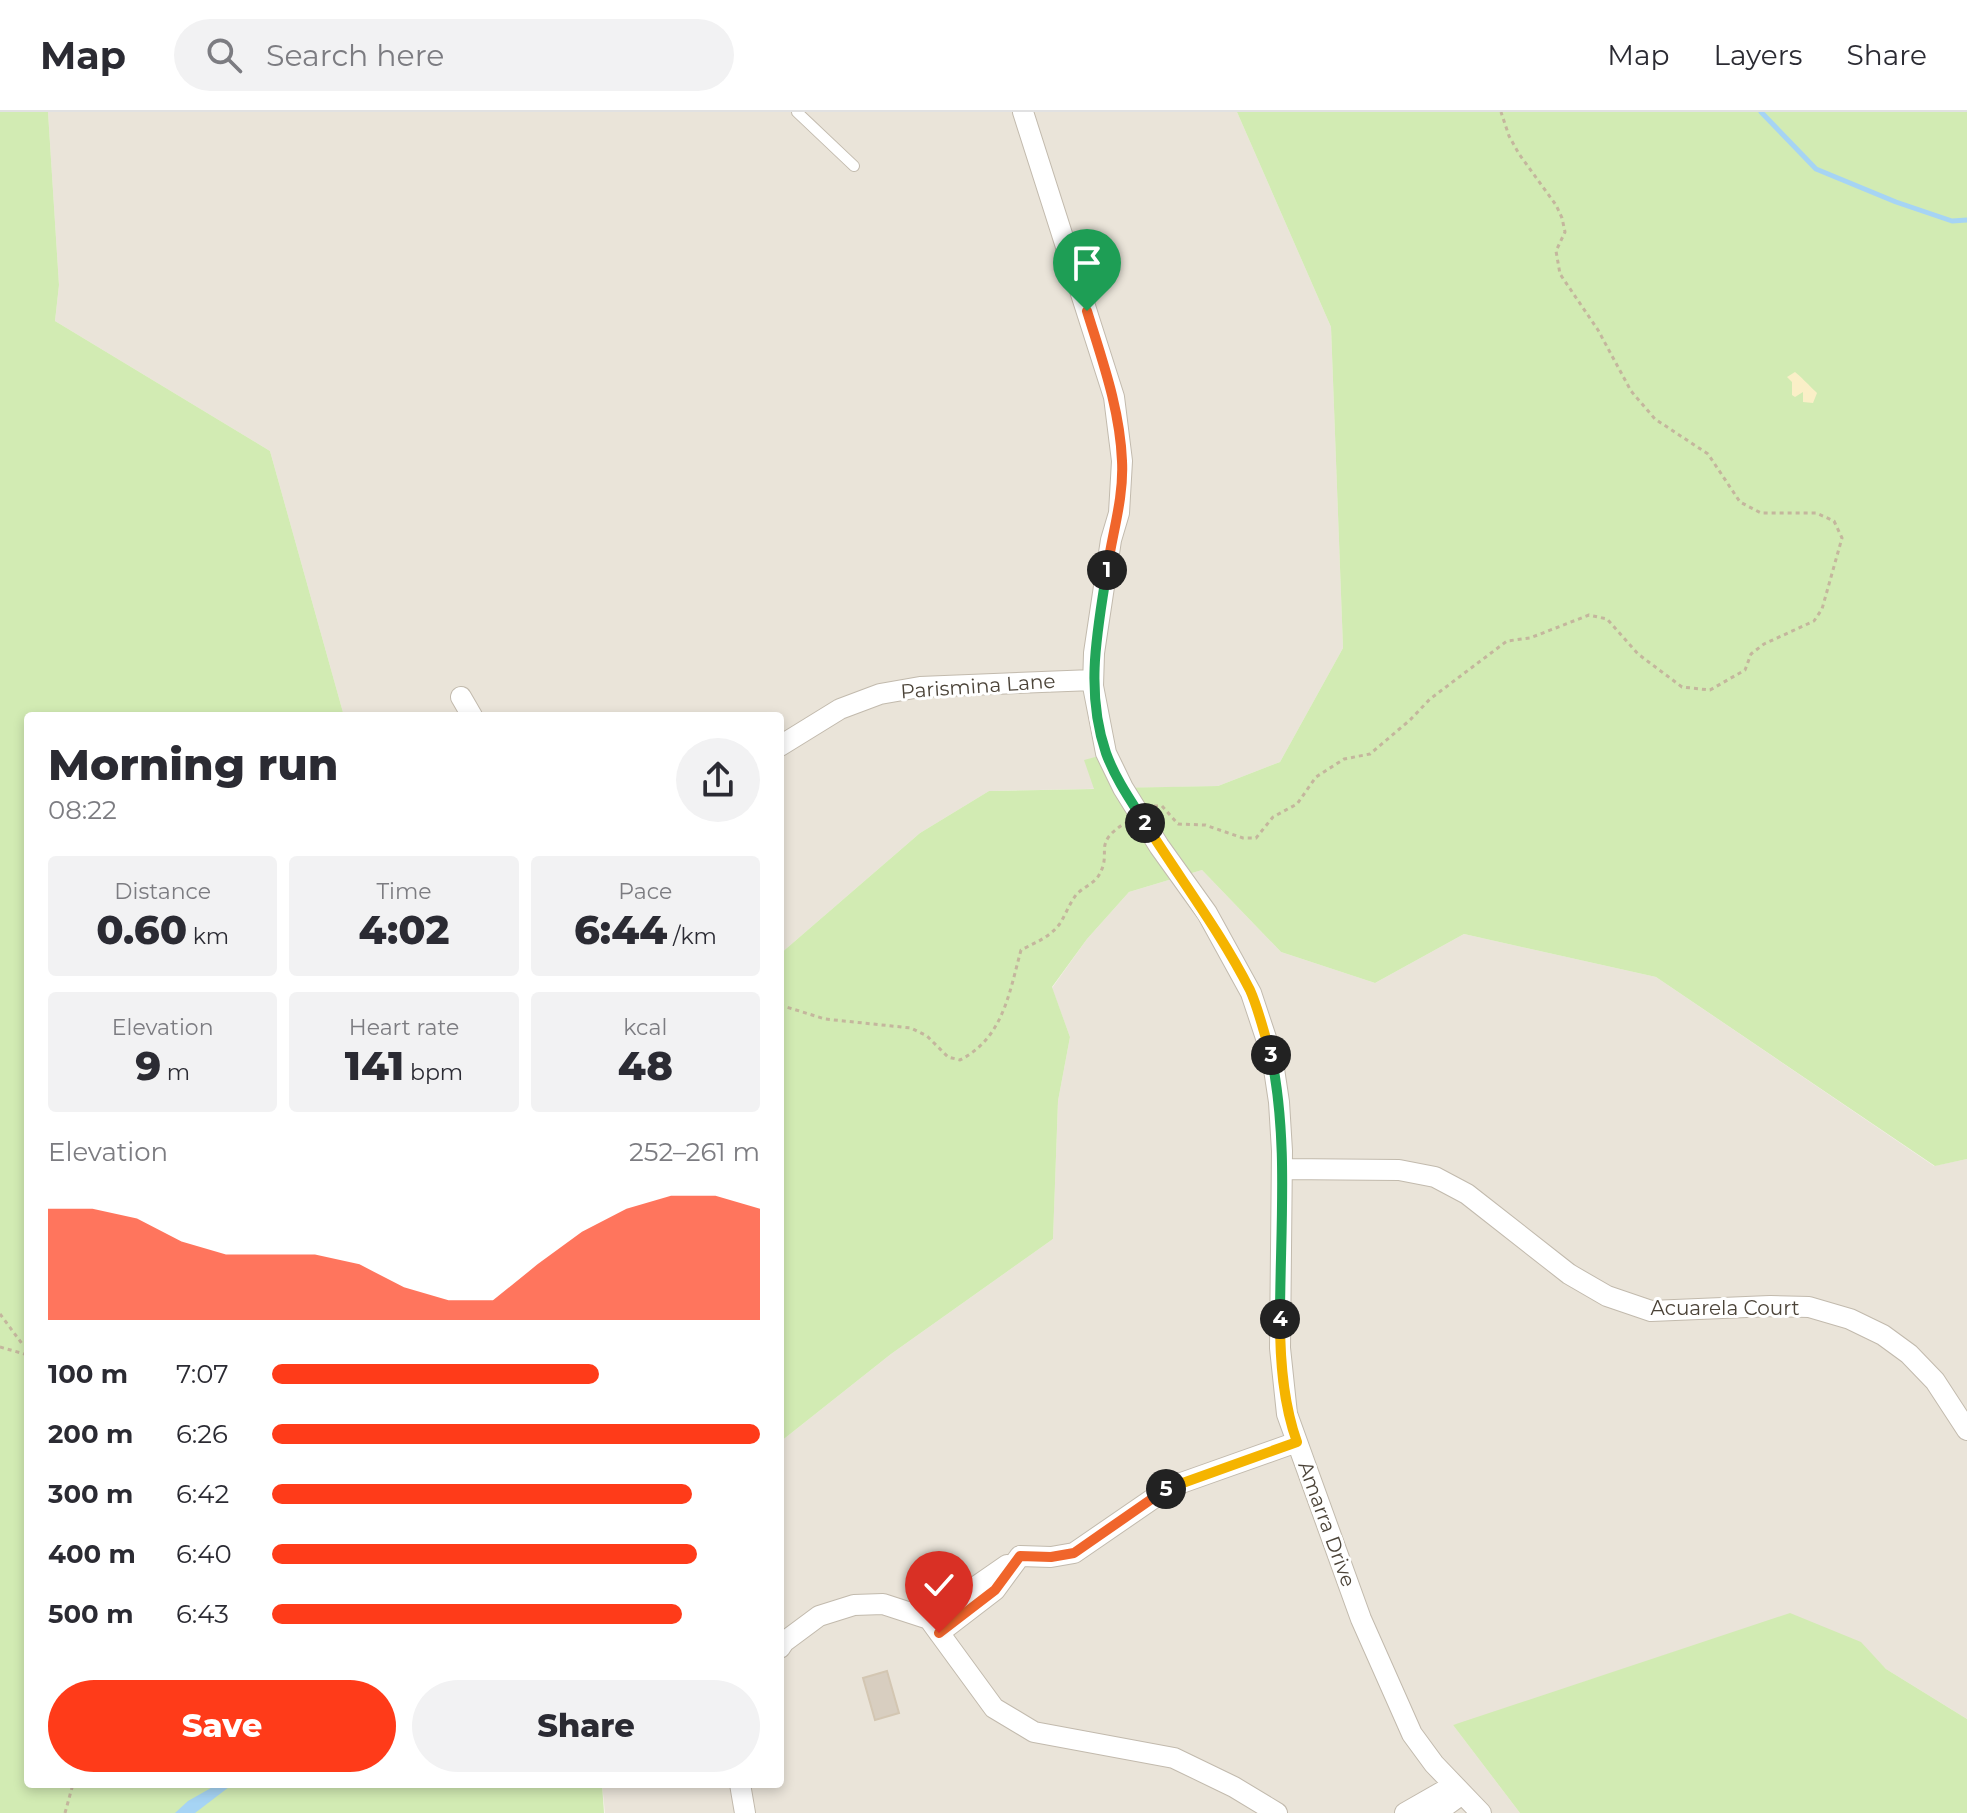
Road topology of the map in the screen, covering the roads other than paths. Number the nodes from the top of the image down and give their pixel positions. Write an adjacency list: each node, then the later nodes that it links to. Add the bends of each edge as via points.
1 (797, 112): 3 (lane)
2 (1023, 112): 4 (street, Amarra Drive, via 1114,397 1122,461)
3 (854, 166)
4 (1093, 680): 7 (street, Parismina Lane, via 920,687 880,694 840,709); 8 (street, Amarra Drive, via 1106,753 1123,788 1207,913 1251,993 1272,1056)
5 (461, 697): 6 (street)
6 (470, 712)
7 (784, 744)
8 (1282, 1169): 9 (street, Acuarela Court, via 1399,1170 1435,1177 1467,1194 1569,1274 1607,1296 1651,1311 1809,1307 1850,1319 1909,1354 1935,1381); 10 (street, Amarra Drive, via 1280,1348 1287,1414)
9 (1967, 1430)
10 (1297, 1442): 11 (street, via 1170,1487 1074,1553 1020,1556 995,1590); 14 (street, Amarra Drive, via 1389,1686 1412,1734)
11 (934, 1626): 12 (street, via 883,1604 854,1605 819,1616); 16 (street, via 994,1708 1034,1732 1174,1758)
12 (784, 1642)
13 (741, 1788): 15 (street)
14 (1458, 1789): 17 (street); 18 (street); 19 (street, Amarra Drive)
15 (745, 1813)
16 (1277, 1813)
17 (1405, 1813)
18 (1436, 1813)
19 (1481, 1813)

